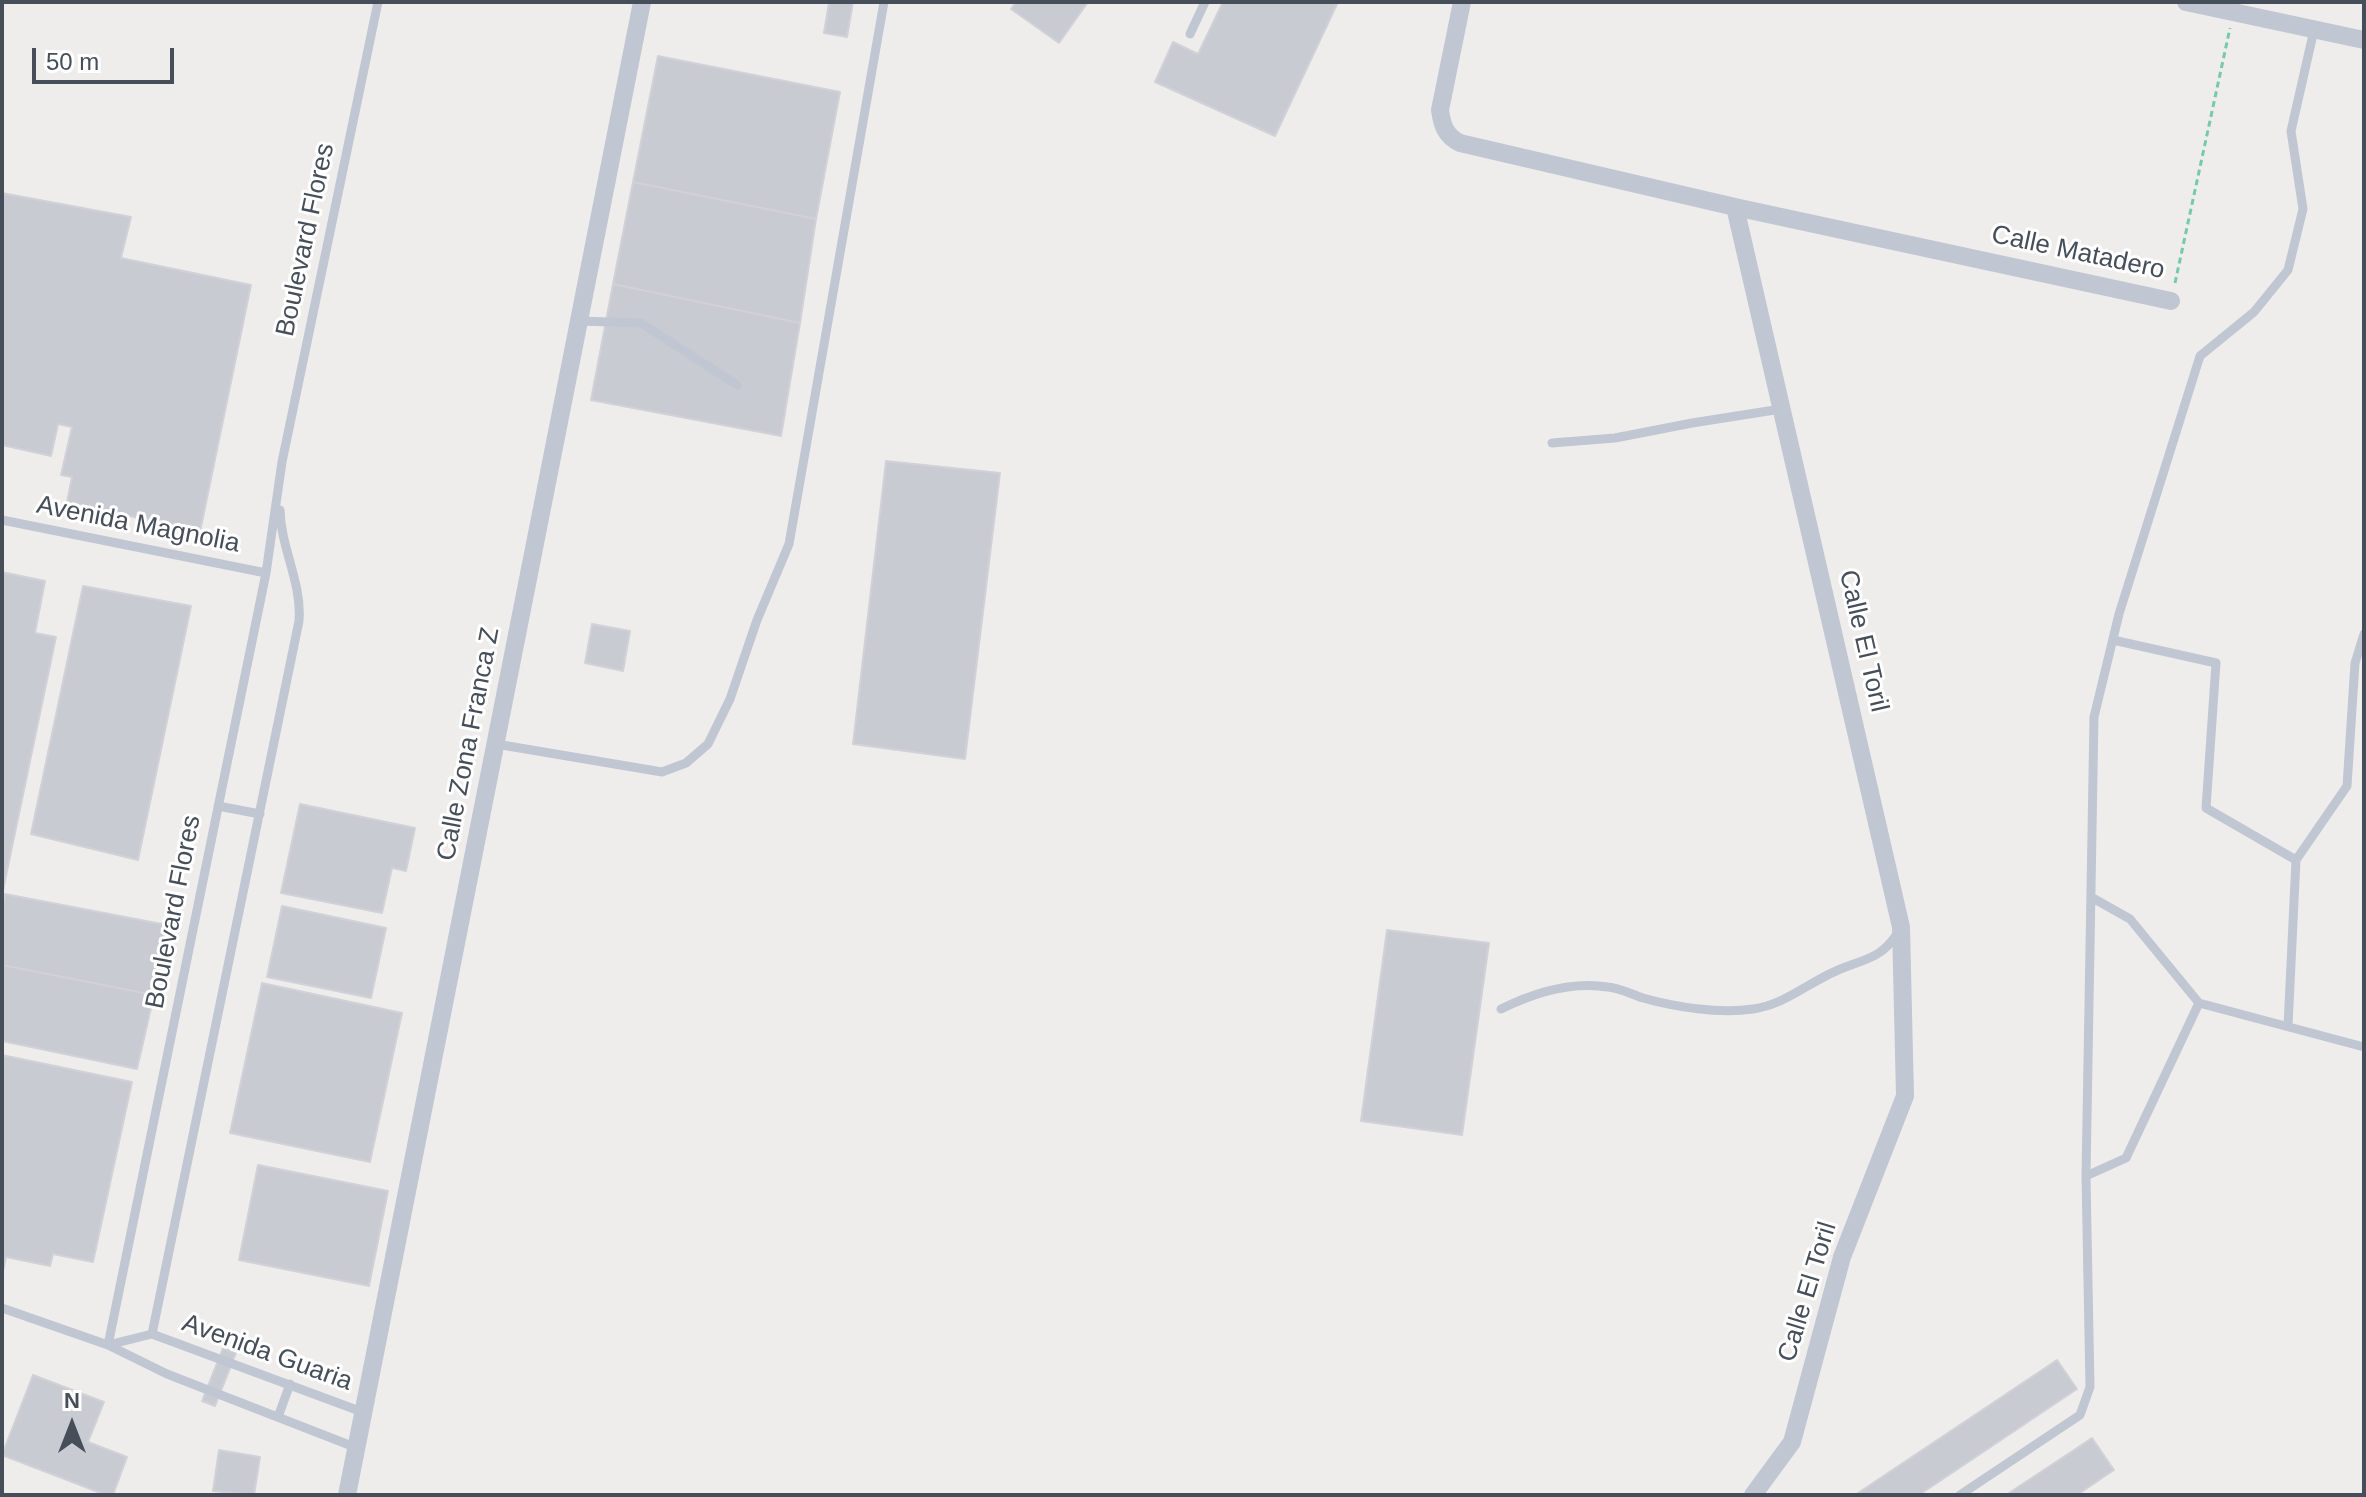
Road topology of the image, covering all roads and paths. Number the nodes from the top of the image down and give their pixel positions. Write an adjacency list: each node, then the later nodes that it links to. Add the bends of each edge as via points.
1 (378, 2): 17 (lane, Boulevard Flores)
2 (642, 2): 13 (street, Calle Zona Franca Z)
3 (884, 2): 22 (lane, via 789,544 708,744 686,763 662,772)
4 (1205, 2): 9 (lane)
5 (1462, 2): 11 (street, via 1440,110 1451,139)
6 (2186, 2): 7 (street)
7 (2233, 13): 8 (street); 12 (path, Calle Matadero)
8 (2314, 30): 10 (street); 21 (lane, via 2291,131 2303,209 2288,270 2254,312 2200,356)
9 (1190, 34)
10 (2364, 40)
11 (1735, 207): 12 (street, Calle Matadero); 15 (street, Calle El Toril)
12 (2171, 301)
13 (579, 321): 14 (lane, via 641,323); 22 (street, Calle Zona Franca Z)
14 (737, 385)
15 (1781, 409): 16 (lane, via 1615,438); 27 (street, Calle El Toril)
16 (1552, 443)
17 (279, 487): 19 (lane, Boulevard Flores); 24 (lane, Boulevard Flores, via 283,541 300,608)
18 (2, 520): 19 (lane, Avenida Magnolia)
19 (266, 573): 23 (lane, Boulevard Flores)
20 (2364, 634): 25 (lane, via 2355,663 2347,786)
21 (2113, 640): 25 (lane, via 2216,663 2206,808); 26 (lane, via 2094,717)
22 (496, 744): 37 (street, Calle Zona Franca Z)
23 (218, 806): 24 (lane); 35 (lane, Boulevard Flores)
24 (260, 814): 34 (lane, Boulevard Flores)
25 (2296, 860): 30 (lane)
26 (2091, 897): 28 (lane, via 2130,919); 32 (lane)
27 (1901, 927): 29 (lane, via 1888,949 1871,959 1837,970 1777,1003 1752,1009 1678,1004 1605,986 1542,992); 41 (street, Calle El Toril, via 1905,1096 1842,1257 1792,1442)
28 (2199, 1003): 30 (lane); 32 (lane, via 2126,1158)
29 (1501, 1009)
30 (2288, 1026): 31 (lane)
31 (2364, 1047)
32 (2086, 1176): 42 (lane, via 2090,1387 2080,1415)
33 (2, 1308): 35 (lane, Avenida Guaria)
34 (152, 1334): 35 (lane, Avenida Guaria); 36 (lane, Avenida Guaria)
35 (108, 1345): 38 (lane, Avenida Guaria)
36 (290, 1384): 37 (lane, Avenida Guaria); 38 (lane)
37 (365, 1413): 39 (street, Calle Zona Franca Z)
38 (278, 1417): 39 (lane, Avenida Guaria)
39 (357, 1448): 40 (street, Calle Zona Franca Z)
40 (347, 1495)
41 (1753, 1495)
42 (1960, 1495)

